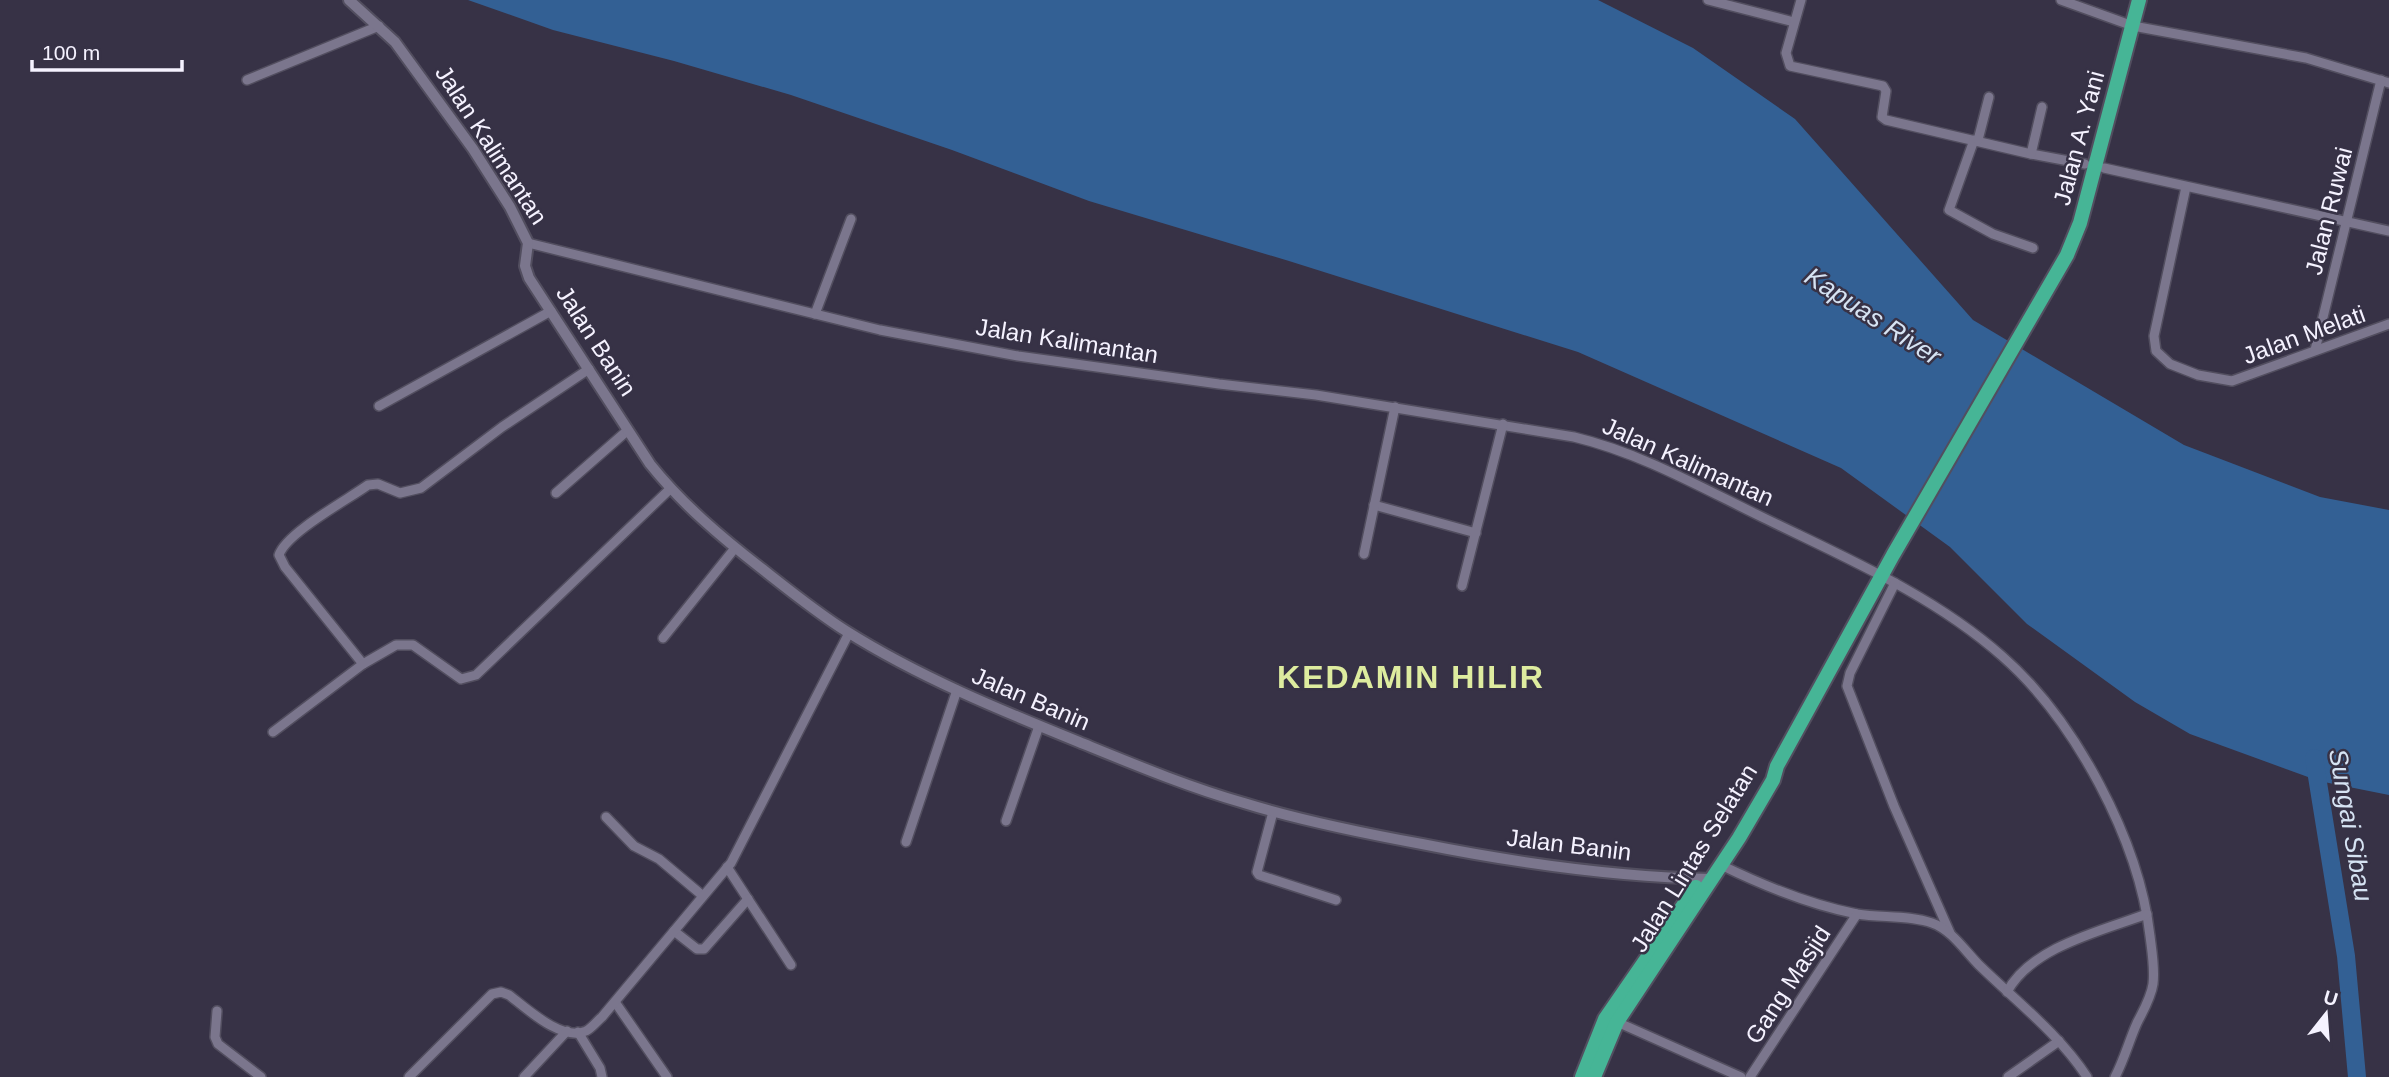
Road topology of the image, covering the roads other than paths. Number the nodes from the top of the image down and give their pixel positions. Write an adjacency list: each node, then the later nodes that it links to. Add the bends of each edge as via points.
1 (349, 0): 7 (street, Jalan Kalimantan)
2 (1708, 0): 6 (street)
3 (1801, 0): 6 (street)
4 (2061, 0): 8 (street)
5 (2139, 0): 8 (highway, Jalan A. Yani)
6 (1794, 22): 13 (street, via 1786,53 1790,66 1878,83 1886,91 1882,117 1886,120)
7 (379, 26): 9 (street); 21 (street, Jalan Kalimantan, via 458,126)
8 (2133, 26): 10 (street, via 2306,58); 38 (highway, Jalan A. Yani, via 2080,223 2067,255)
9 (247, 80)
10 (2385, 82): 19 (street, Jalan Ruwai)
11 (1989, 97): 13 (street)
12 (2042, 107): 14 (street)
13 (1976, 140): 14 (street); 22 (street, via 1949,210 1993,234)
14 (2031, 154): 15 (street)
15 (2085, 164)
16 (2104, 168): 17 (street)
17 (2186, 187): 19 (street); 26 (street, Jalan Melati, via 2156,321 2155,351 2199,375 2232,381)
18 (851, 219): 24 (street)
19 (2346, 222): 20 (street); 26 (street, Jalan Ruwai)
20 (2389, 231)
21 (528, 243): 23 (street, Jalan Banin, via 525,266 529,278); 24 (street, Jalan Kalimantan)
22 (2033, 248)
23 (551, 311): 27 (street, Jalan Banin); 28 (street)
24 (815, 314): 29 (street, Jalan Kalimantan, via 1018,356)
25 (2389, 324): 26 (street, Jalan Melati)
26 (2315, 350)
27 (589, 369): 31 (street, Jalan Banin); 44 (street, via 421,488 400,493 368,485 282,547 279,555 285,567)
28 (379, 406)
29 (1395, 407): 30 (street, Jalan Kalimantan); 34 (street)
30 (1503, 424): 35 (street); 39 (street, Jalan Kalimantan, via 1608,445)
31 (628, 430): 32 (street, Jalan Banin); 33 (street)
32 (670, 489): 36 (street, Jalan Banin); 44 (street, via 476,675 461,679 422,649 406,644)
33 (556, 493)
34 (1374, 505): 35 (street); 37 (street)
35 (1476, 533): 41 (street)
36 (736, 548): 42 (street, Jalan Banin); 43 (street)
37 (1364, 554)
38 (1893, 555): 39 (highway, Jalan Lintas Selatan)
39 (1882, 575): 40 (street, Jalan Kalimantan); 52 (highway, Jalan Lintas Selatan)
40 (1895, 583): 59 (street, Jalan Kalimantan, via 2003,656 2049,706 2082,754 2117,822 2142,887); 61 (street, via 1850,673 1848,695)
41 (1462, 586)
42 (849, 633): 45 (street, Jalan Banin); 53 (street)
43 (663, 638)
44 (363, 664): 47 (street)
45 (957, 690): 46 (street, Jalan Banin); 51 (street)
46 (1039, 726): 48 (street, Jalan Banin); 50 (street)
47 (273, 732)
48 (1273, 812): 54 (street, Jalan Banin, via 1517,862); 57 (street, via 1259,875)
49 (606, 817): 55 (street, via 634,846 659,859)
50 (1006, 821)
51 (906, 842)
52 (1724, 856): 54 (highway, Jalan Lintas Selatan); 58 (street, via 1750,879)
53 (727, 867): 55 (street); 56 (street)
54 (1707, 879): 66 (highway, Jalan Lintas Selatan); 75 (highway, Jalan Lintas Selatan, via 1605,1019)
55 (703, 896): 60 (street)
56 (748, 899): 60 (street, via 704,949 697,949); 62 (street)
57 (1336, 900)
58 (1857, 914): 61 (street, via 1933,923); 78 (street, Gang Masjid)
59 (2147, 914): 63 (street, via 2074,941 2034,962); 81 (street, Jalan Kalimantan, via 2153,984)
60 (674, 931): 64 (street)
61 (1950, 934): 63 (street)
62 (791, 965)
63 (2007, 992): 69 (street)
64 (615, 1002): 68 (street, via 587,1030); 74 (street)
65 (217, 1011): 70 (street, via 218,1044)
66 (1616, 1022): 76 (highway, Jalan Lintas Selatan); 77 (street)
67 (567, 1031): 68 (street); 71 (street, via 552,1027 509,995 492,994); 72 (street)
68 (578, 1032): 73 (street)
69 (2059, 1041): 79 (street); 80 (street)
70 (261, 1077)
71 (409, 1077)
72 (524, 1077)
73 (602, 1077)
74 (667, 1077)
75 (1582, 1077)
76 (1594, 1077)
77 (1741, 1077)
78 (1751, 1077)
79 (2008, 1077)
80 (2087, 1077)
81 (2115, 1077)

